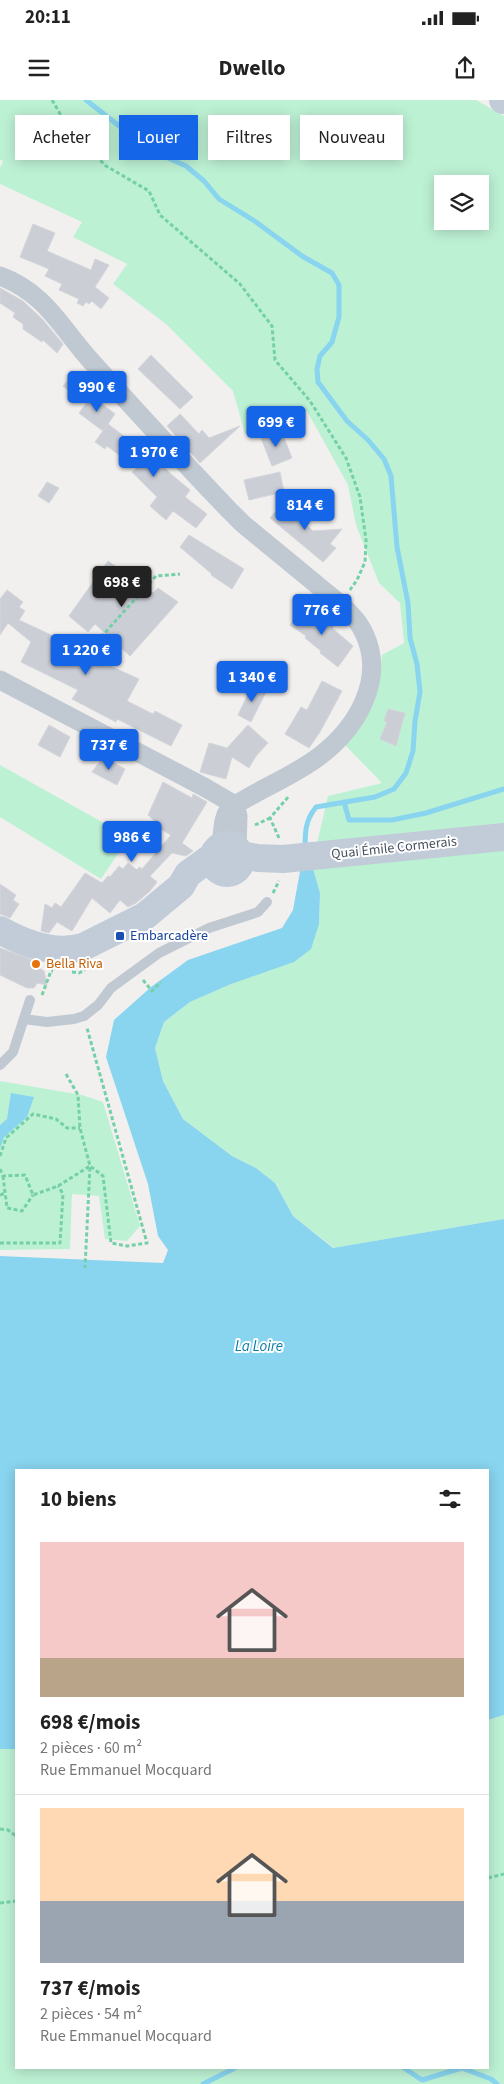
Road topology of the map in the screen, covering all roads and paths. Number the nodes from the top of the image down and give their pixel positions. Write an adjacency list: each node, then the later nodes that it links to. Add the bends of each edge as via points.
1 (52, 100): 4 (path, via 69,129 106,166 149,191 160,215 240,284 272,326 275,360 310,401 346,458 360,497 366,562)
2 (0, 276): 4 (street, via 45,304 89,360 243,524)
3 (180, 574): 5 (path, via 156,576)
4 (340, 604): 8 (street, via 364,633 368,646 369,690 361,709 339,739 320,756)
5 (101, 637)
6 (0, 680): 8 (street)
7 (293, 793): 10 (path, via 270,818)
8 (235, 805): 11 (street, via 239,829)
9 (504, 837): 10 (street, Quai Émile Cormerais)
10 (294, 853): 11 (street, Quai Émile Cormerais, via 263,867)
11 (228, 858): 13 (street, via 188,874 181,886 145,916 75,949 30,944)
12 (268, 902): 18 (lane, via 258,912 210,928 159,953 118,983)
13 (0, 930)
14 (50, 974): 17 (path)
15 (140, 977): 16 (path, via 152,991)
16 (162, 982)
17 (34, 1001): 19 (lane)
18 (84, 1016): 19 (lane, via 47,1022); 24 (path, via 147,1243 127,1246 112,1243 102,1176)
19 (24, 1019): 20 (lane, via 14,1052)
20 (0, 1065)
21 (66, 1074): 22 (path, via 78,1095)
22 (80, 1128): 23 (path, via 67,1128 56,1119 33,1114 6,1138); 24 (path)
23 (0, 1156)
24 (90, 1166): 27 (path); 32 (path)
25 (0, 1169): 26 (path)
26 (3, 1176): 28 (path); 30 (path, via 25,1175)
27 (58, 1186): 30 (path); 31 (path, via 63,1194 60,1243)
28 (5, 1193): 29 (path); 30 (path, via 7,1208 22,1211)
29 (0, 1195)
30 (33, 1195)
31 (0, 1243)
32 (85, 1268)
33 (0, 1829): 34 (path)
34 (15, 1835)
35 (504, 1874): 36 (path)
36 (489, 1878)
37 (15, 1901): 38 (path)
38 (0, 1902)

